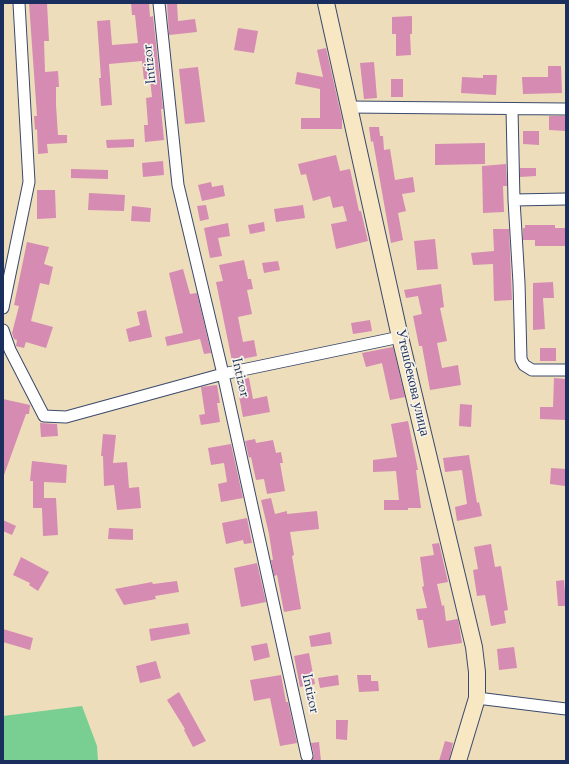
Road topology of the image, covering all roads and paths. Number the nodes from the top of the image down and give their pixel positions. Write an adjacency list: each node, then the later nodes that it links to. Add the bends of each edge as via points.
1 (20, 3): 9 (street, via 29,182)
2 (159, 3): 13 (street, Intizor, via 178,185)
3 (326, 3): 4 (main road, Утешбекова улица)
4 (348, 106): 5 (street); 11 (main road, Утешбекова улица)
5 (512, 109): 6 (street); 8 (street)
6 (566, 109)
7 (566, 199): 8 (street)
8 (514, 200): 12 (street, via 520,283 521,359 524,365 532,370)
9 (3, 308)
10 (3, 330): 13 (street, via 10,350 44,416 66,417)
11 (400, 337): 13 (street); 14 (main road, Утешбекова улица, via 474,647 478,672)
12 (566, 370)
13 (223, 374): 16 (street, Intizor)
14 (477, 698): 15 (street); 17 (main road, Утешбекова улица)
15 (566, 709)
16 (307, 756)
17 (458, 761)

